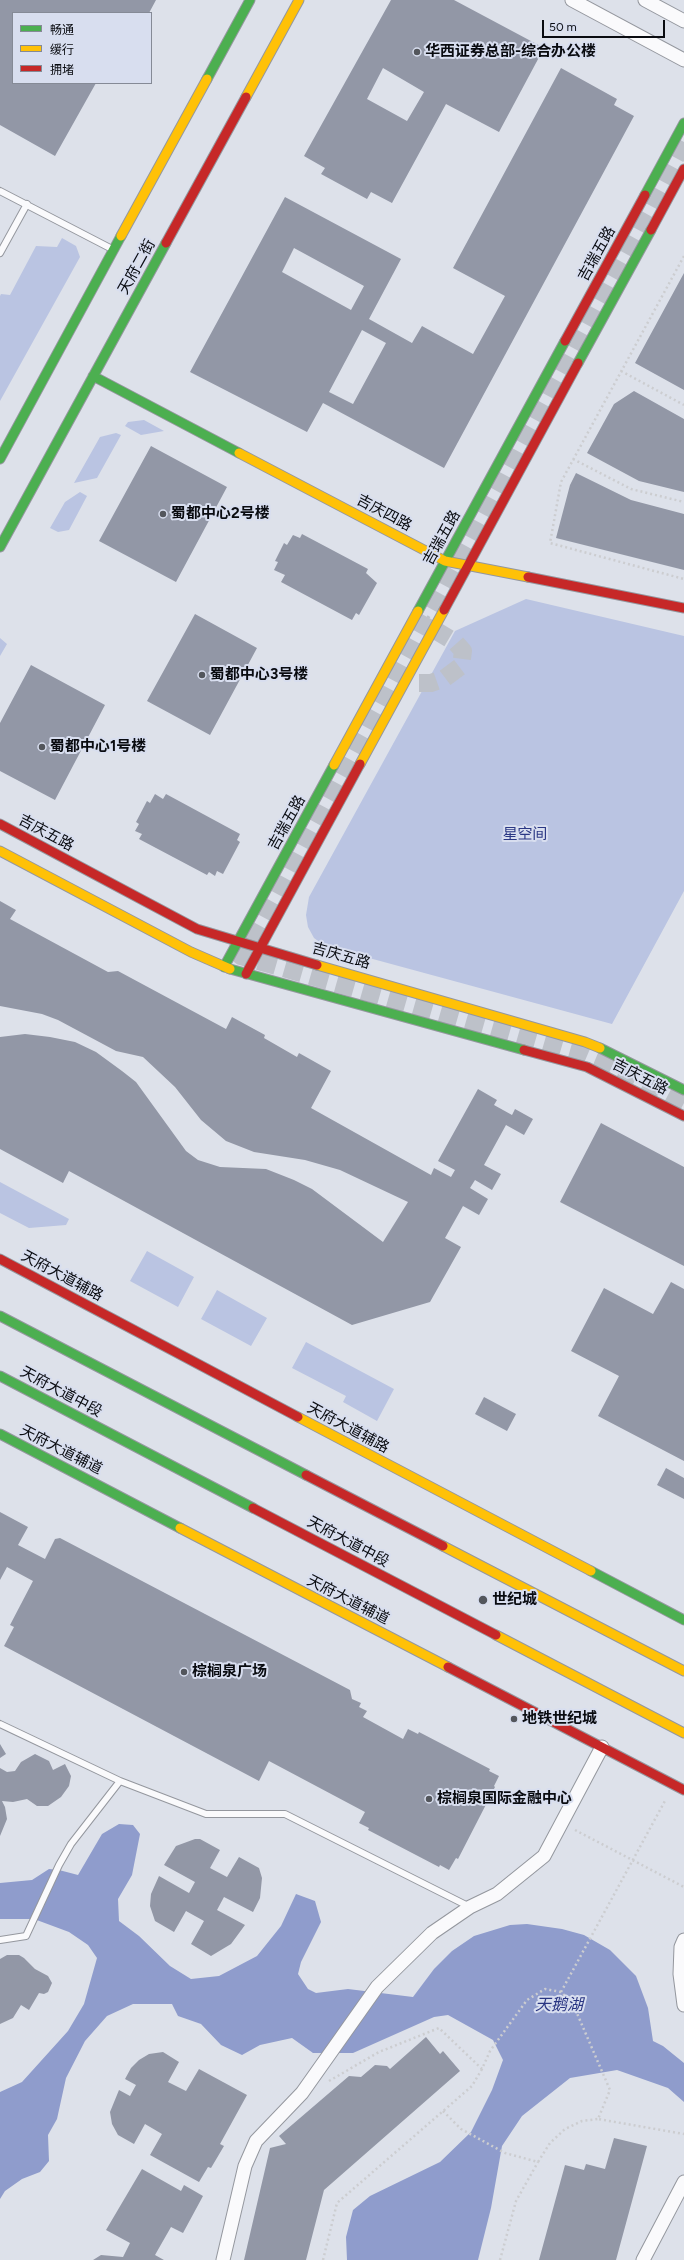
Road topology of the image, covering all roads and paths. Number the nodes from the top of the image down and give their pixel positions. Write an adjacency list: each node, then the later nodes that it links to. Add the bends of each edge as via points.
1 (250, 0): 11 (street, 天府二街)
2 (298, 0): 15 (street, 天府二街)
3 (572, 0): 6 (street)
4 (645, 0): 5 (street)
5 (684, 21)
6 (684, 60)
7 (684, 123): 21 (street, 吉瑞五路)
8 (684, 169): 22 (street)
9 (0, 191): 10 (lane)
10 (27, 204): 11 (lane); 12 (lane)
11 (114, 250): 17 (street, 天府二街)
12 (0, 253)
13 (684, 256): 14 (path)
14 (621, 371): 16 (path); 18 (path)
15 (93, 376): 20 (street, 天府二街); 21 (street, 吉庆四路)
16 (684, 406)
17 (0, 459)
18 (573, 459): 19 (path, via 631,489); 23 (path, via 561,482 550,543)
19 (684, 502)
20 (0, 547)
21 (445, 561): 22 (street, 吉庆四路); 27 (street, 吉瑞五路)
22 (469, 564): 24 (street, 吉庆四路); 28 (street, via 410,680)
23 (684, 579)
24 (684, 608)
25 (0, 824): 27 (street, 吉庆五路, via 197,929)
26 (0, 851): 29 (street, 吉庆五路)
27 (237, 942): 28 (street, 吉庆五路); 29 (street, 吉瑞五路)
28 (260, 948): 30 (street); 31 (street, 吉庆五路, via 584,1042 611,1052)
29 (224, 967): 30 (street, 吉庆五路)
30 (246, 974): 32 (street, 吉庆五路, via 587,1067)
31 (684, 1090)
32 (684, 1116)
33 (0, 1258): 37 (street, 天府大道辅路)
34 (0, 1316): 38 (street)
35 (0, 1376): 40 (street, 天府大道中段)
36 (0, 1434): 41 (street, 天府大道辅道)
37 (684, 1620)
38 (684, 1671)
39 (0, 1724): 42 (lane)
40 (684, 1733)
41 (602, 1747): 43 (street, 天府大道辅道); 45 (street)
42 (120, 1781): 48 (lane, via 206,1814 285,1814); 49 (lane, via 71,1844 26,1936)
43 (674, 1785): 44 (street, 天府大道辅道); 46 (path)
44 (684, 1790)
45 (562, 1823): 46 (path); 48 (street, via 544,1856 497,1894)
46 (633, 1860): 47 (path); 51 (path)
47 (684, 1887)
48 (470, 1907): 60 (street, via 432,1933 377,1987 302,2093 256,2141 245,2166)
49 (0, 1940)
50 (684, 1940): 52 (street, via 681,1947 680,1974)
51 (561, 1992): 53 (path, via 544,1989 527,2000 490,2051); 56 (path, via 573,2004 610,2090)
52 (684, 2005)
53 (482, 2069): 54 (path, via 439,2028 379,2052); 55 (path, via 472,2086)
54 (324, 2083)
55 (444, 2111): 58 (path, via 461,2129 505,2153); 61 (path, via 337,2203)
56 (598, 2119): 57 (path); 58 (path, via 565,2129 550,2143)
57 (684, 2134)
58 (538, 2162): 62 (path, via 516,2201)
59 (684, 2182): 63 (street)
60 (223, 2260)
61 (323, 2260)
62 (500, 2260)
63 (643, 2260)

